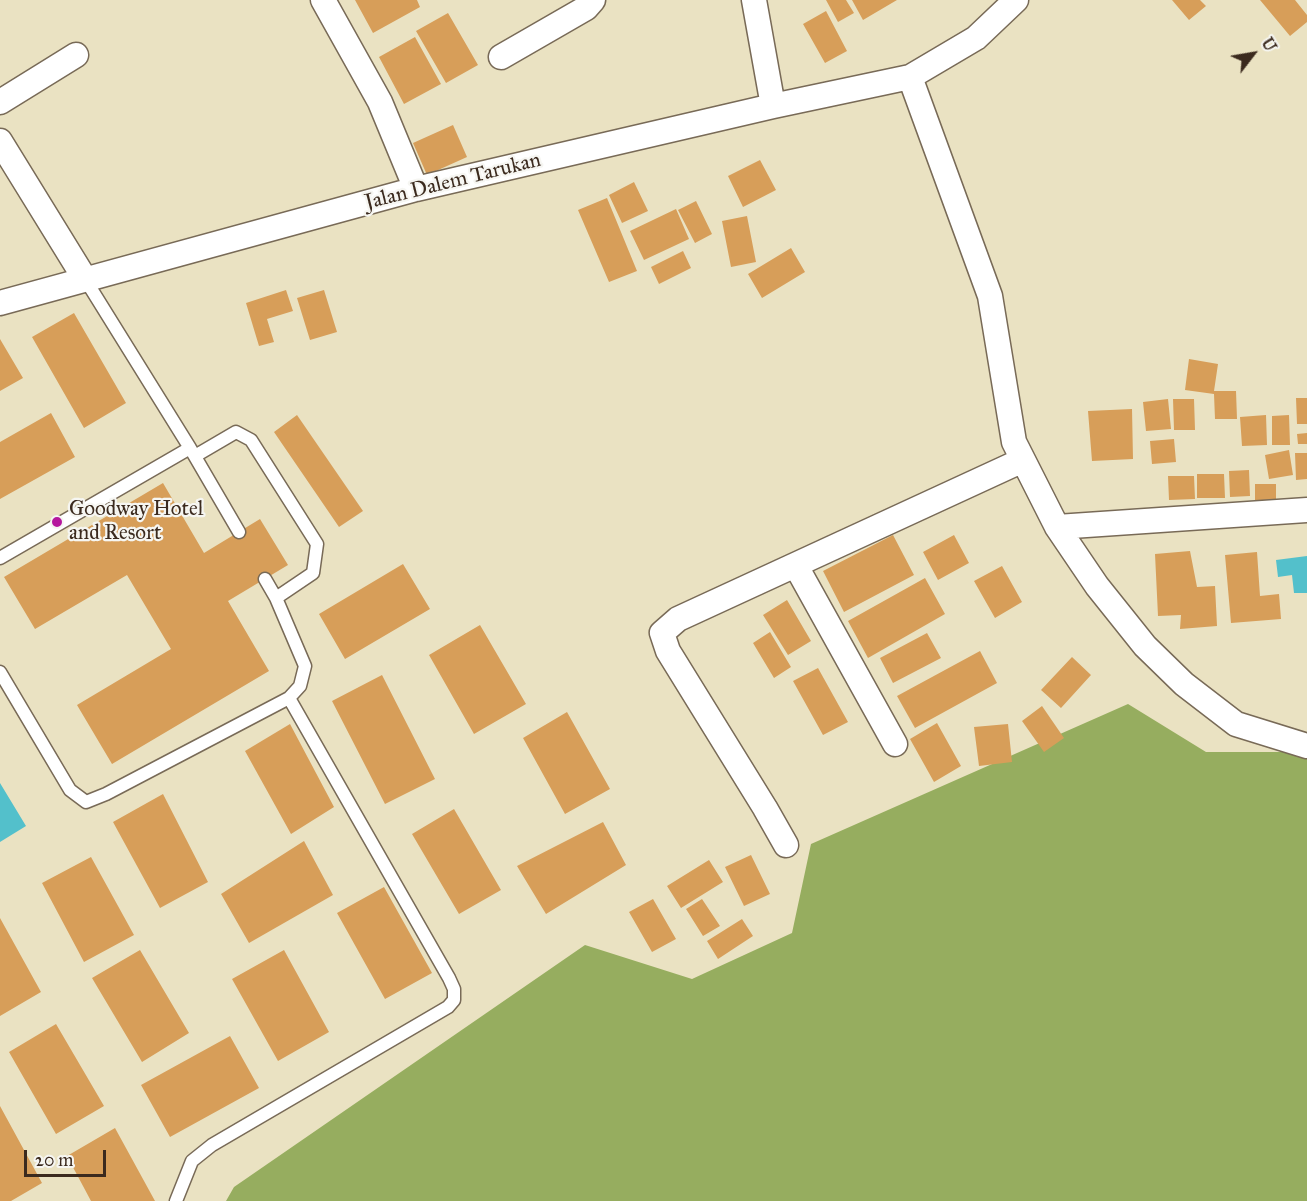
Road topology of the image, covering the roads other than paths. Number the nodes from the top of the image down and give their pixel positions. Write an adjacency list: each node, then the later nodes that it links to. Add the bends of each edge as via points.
1 (323, 0): 11 (street, via 380,102)
2 (593, 0): 6 (street, via 586,8)
3 (754, 0): 9 (street)
4 (1016, 0): 7 (street, Jalan Dalem Tarukan, via 976,38)
5 (76, 55): 8 (street)
6 (501, 57)
7 (909, 77): 9 (street, Jalan Dalem Tarukan); 15 (street, via 990,296 1014,442)
8 (0, 102)
9 (773, 106): 11 (street, Jalan Dalem Tarukan)
10 (0, 141): 12 (street)
11 (416, 189): 12 (street, Jalan Dalem Tarukan)
12 (85, 279): 13 (street, Jalan Dalem Tarukan); 14 (lane)
13 (0, 303)
14 (192, 452): 18 (lane); 19 (lane); 22 (lane, via 236,432 251,440 316,544 313,573)
15 (1023, 460): 17 (street); 20 (street)
16 (1307, 510): 17 (street)
17 (1057, 527): 26 (street, via 1145,646 1184,684 1236,724)
18 (239, 532)
19 (0, 558)
20 (796, 566): 25 (street); 27 (street, via 678,619 662,633 668,651)
21 (265, 579): 22 (lane)
22 (276, 598): 24 (lane, via 305,666 300,686)
23 (0, 672): 24 (lane, via 70,790 86,802)
24 (289, 698): 28 (lane, via 449,978 454,1000 213,1145 192,1161)
25 (894, 744)
26 (1307, 746)
27 (786, 845)
28 (176, 1201)

